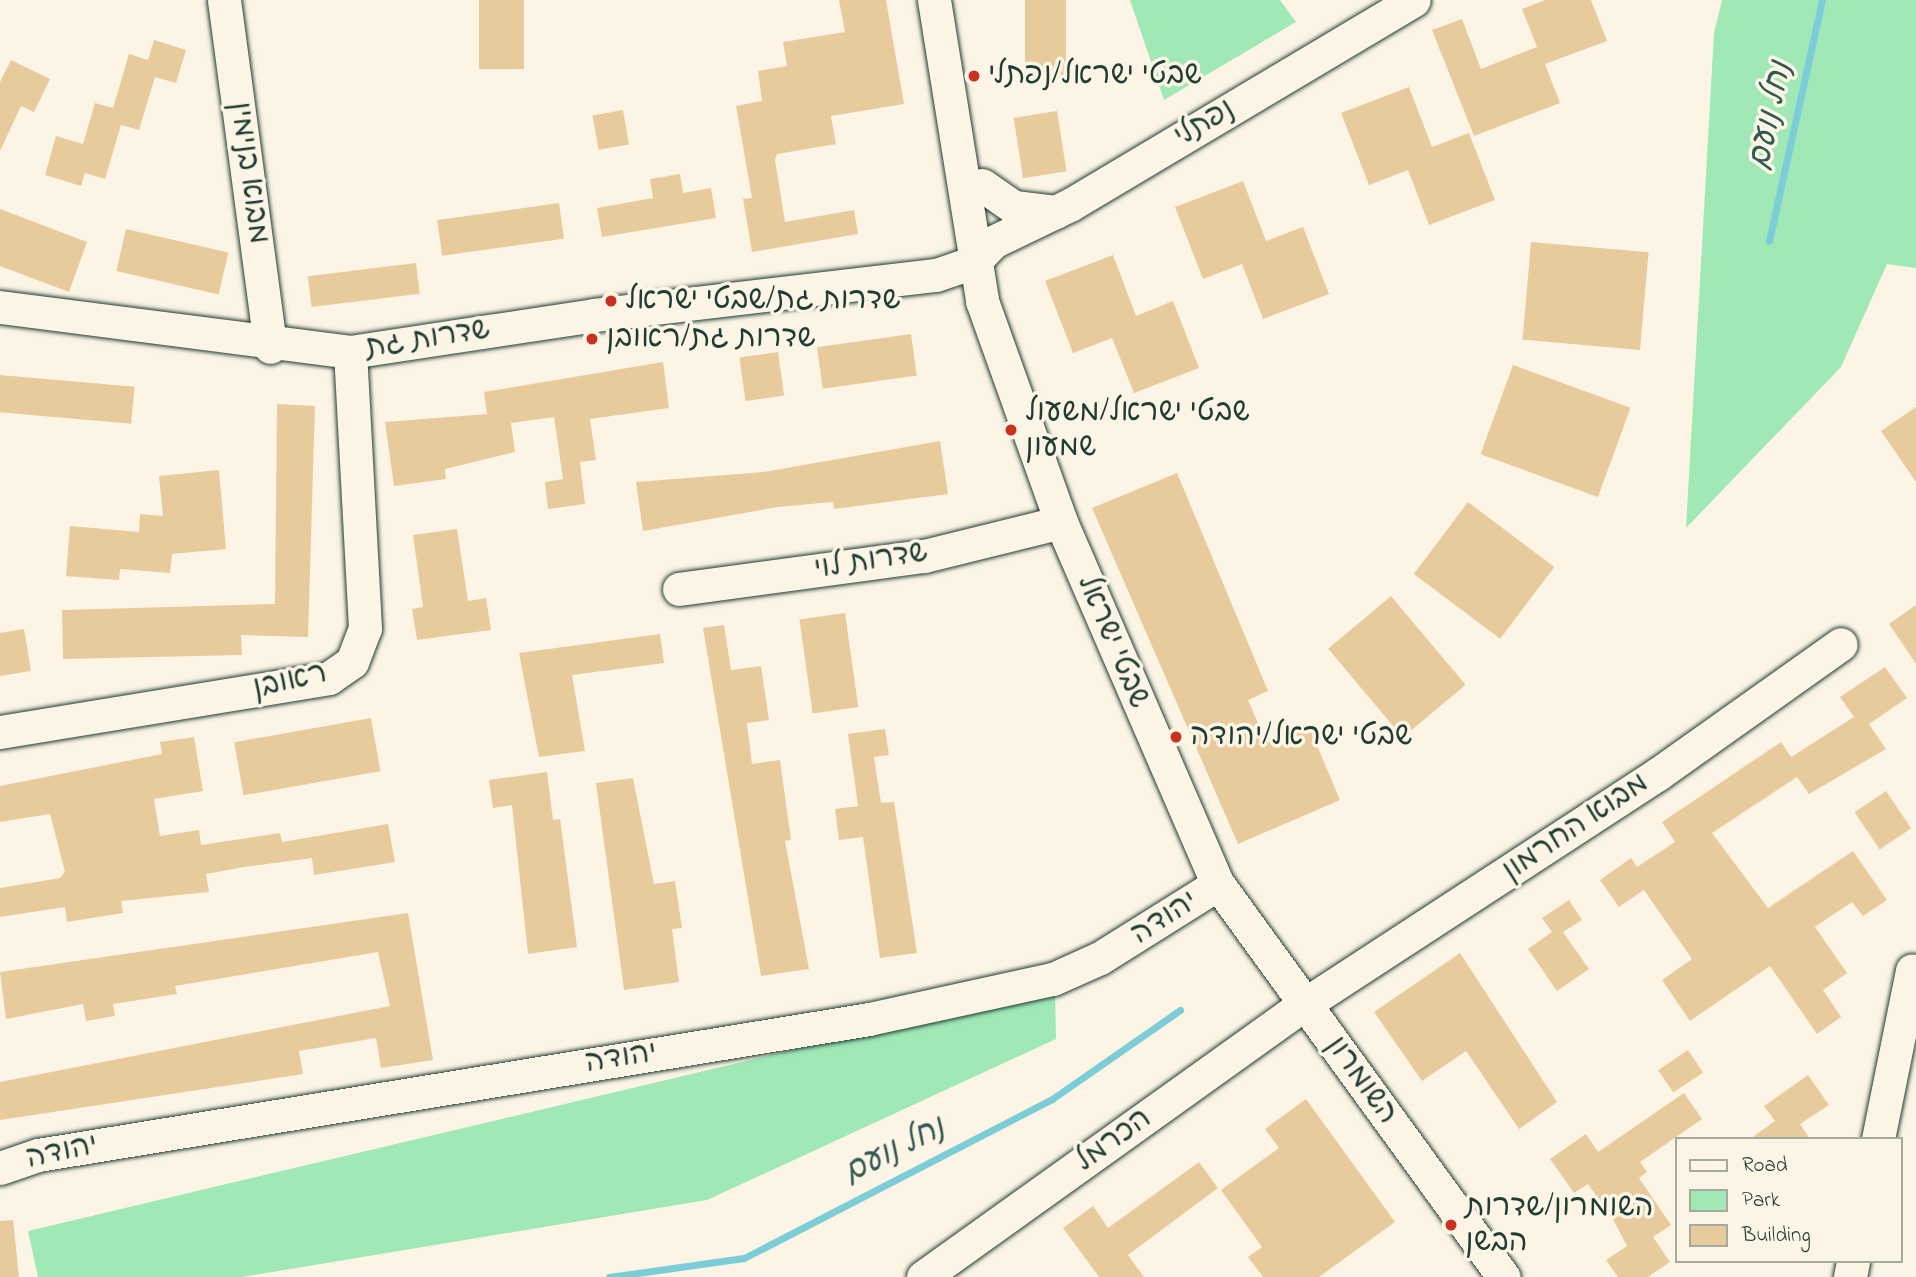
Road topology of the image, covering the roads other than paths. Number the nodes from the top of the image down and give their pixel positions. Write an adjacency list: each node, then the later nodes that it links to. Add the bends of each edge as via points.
1 (224, 0): 12 (street, מבוא בנימין)
2 (934, 0): 4 (street, שבטי ישראל)
3 (1414, 0): 6 (street, נפתלי)
4 (951, 83): 5 (street, שבטי ישראל); 7 (street, שבטי ישראל)
5 (982, 185): 6 (street, via 1027,211); 7 (street, שבטי ישראל)
6 (1059, 211): 7 (street, נפתלי)
7 (979, 249): 8 (street, שדרות גת); 9 (street, שדרות גת); 11 (street, שבטי ישראל); 14 (street, שבטי ישראל)
8 (916, 278): 9 (street, שדרות גת); 11 (street, via 945,288)
9 (856, 284): 13 (street, שדרות גת)
10 (0, 307): 12 (street, שדרות גת)
11 (991, 330): 14 (street, שבטי ישראל)
12 (270, 347): 13 (street, שדרות גת)
13 (350, 352): 18 (street, ראובן, via 365,628 352,662 329,678)
14 (1030, 436): 15 (street, שבטי ישראל)
15 (1061, 522): 16 (street, שדרות לוי, via 924,556); 19 (street, שבטי ישראל)
16 (679, 589)
17 (1841, 644): 21 (street, מבוא החרמון, via 1658,774)
18 (0, 732)
19 (1218, 884): 21 (street, השומרון); 23 (street, יהודה, via 1100,958 1053,979 869,1018 38,1155)
20 (1912, 970): 22 (street)
21 (1305, 1004): 24 (street, הכרמל); 25 (street, השומרון)
22 (1878, 1137)
23 (0, 1168)
24 (923, 1277)
25 (1504, 1277)

